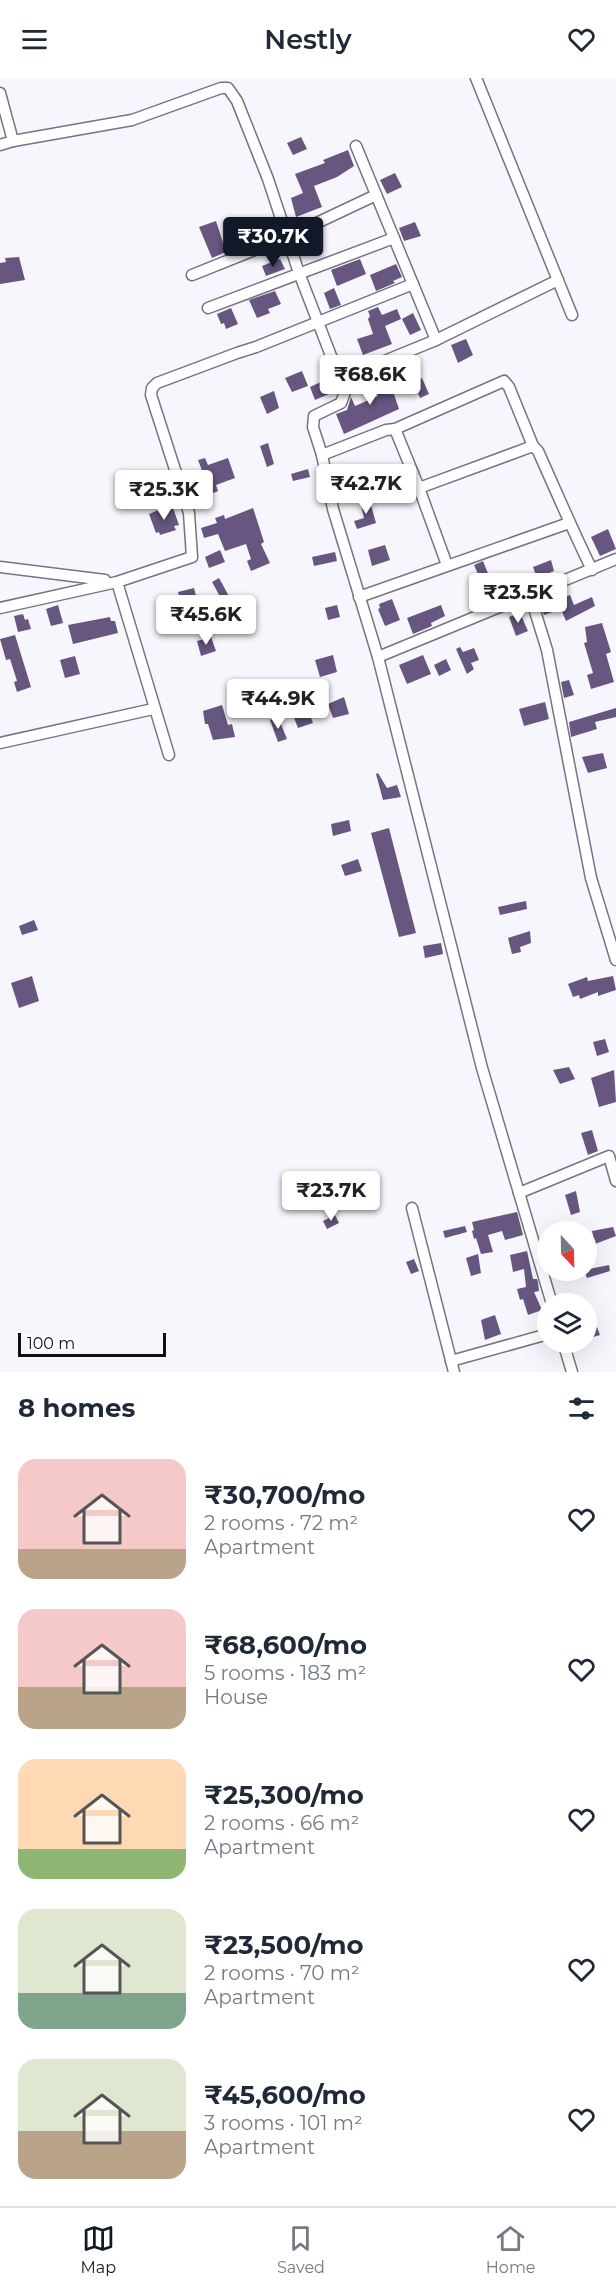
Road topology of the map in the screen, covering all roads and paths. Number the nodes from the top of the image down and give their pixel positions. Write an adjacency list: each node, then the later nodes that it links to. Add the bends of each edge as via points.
1 (477, 78): 11 (street)
2 (0, 93): 3 (street)
3 (13, 141): 4 (street); 7 (street, via 132,120 228,88 237,101)
4 (0, 146)
5 (356, 146): 6 (street)
6 (376, 195): 7 (street); 8 (street)
7 (287, 237): 9 (street); 10 (street)
8 (394, 238): 9 (street); 12 (street)
9 (299, 273): 13 (street); 15 (street)
10 (192, 274)
11 (558, 280): 14 (street); 16 (street)
12 (413, 284): 15 (street); 16 (street)
13 (208, 308)
14 (572, 315)
15 (318, 323): 17 (street); 27 (street, via 152,388 189,513 192,557)
16 (436, 340): 17 (street)
17 (339, 375): 20 (street, via 345,392 341,403 314,417 313,427)
18 (395, 429): 19 (street, via 504,381); 20 (street); 21 (street)
19 (533, 446): 21 (street); 22 (street)
20 (322, 455): 29 (street)
21 (419, 488): 24 (street)
22 (569, 523): 24 (street); 26 (street)
23 (616, 560): 26 (street)
24 (447, 565): 29 (street)
25 (0, 567): 27 (street)
26 (592, 570): 28 (street)
27 (117, 582): 30 (street); 32 (street)
28 (530, 595): 31 (street); 35 (street, via 547,650 591,878)
29 (359, 597): 31 (street)
30 (0, 608)
31 (378, 657): 38 (street, via 482,1068)
32 (153, 709): 33 (street); 34 (street)
33 (0, 743)
34 (169, 755)
35 (616, 960)
36 (613, 1154): 37 (street); 38 (street)
37 (616, 1181)
38 (519, 1193): 40 (street)
39 (412, 1208): 43 (street)
40 (549, 1293)
41 (537, 1338): 43 (street)
42 (566, 1353): 44 (street)
43 (452, 1367)
44 (572, 1372)

